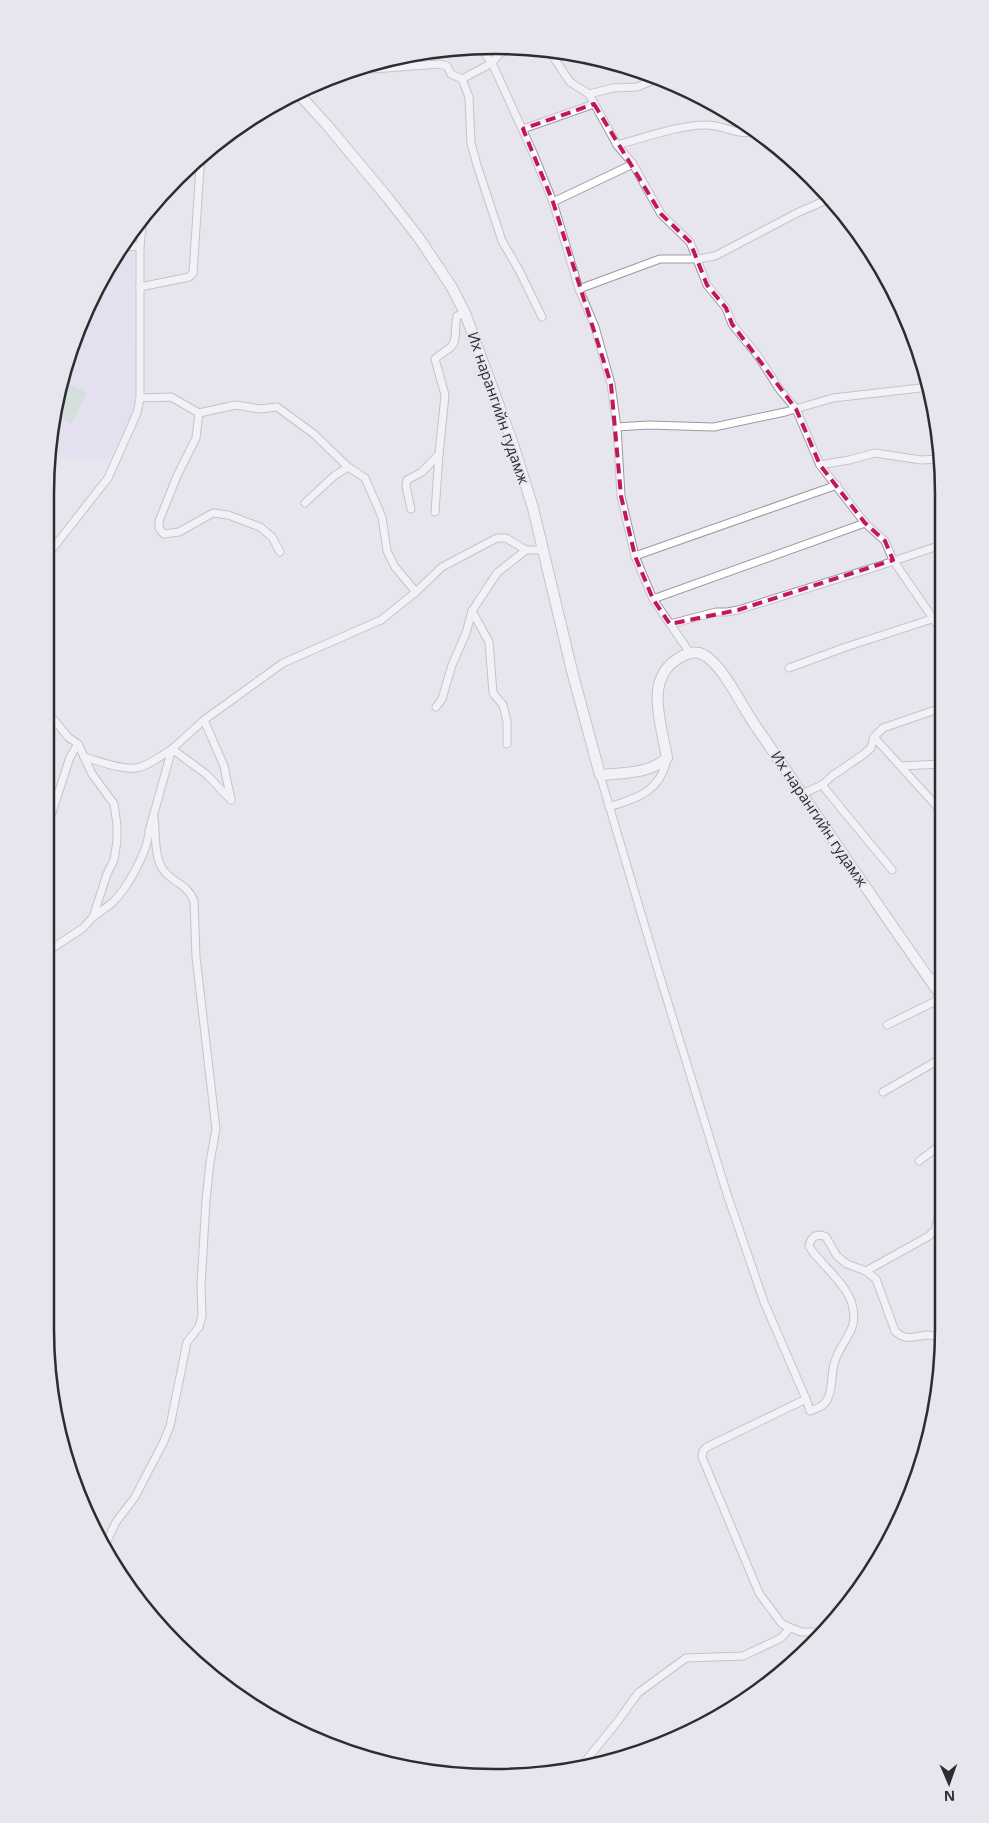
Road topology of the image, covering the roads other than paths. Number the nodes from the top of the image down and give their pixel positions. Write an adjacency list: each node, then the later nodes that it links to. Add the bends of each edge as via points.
1 (485, 54): 4 (street)
2 (499, 54): 4 (street)
3 (554, 58): 8 (street, via 570,82)
4 (492, 63): 6 (street); 11 (street)
5 (383, 68): 6 (street, via 439,64 447,66 451,74)
6 (462, 79): 25 (street, via 469,97 471,144 476,165 502,241)
7 (649, 82): 8 (street, via 637,87)
8 (589, 94): 10 (street)
9 (302, 98): 24 (main road, Их нарангийн гудамж, via 413,231 451,286)
10 (594, 104): 11 (street); 13 (street)
11 (522, 129): 16 (street)
12 (747, 134): 13 (street, via 706,124)
13 (618, 145): 14 (street)
14 (633, 164): 16 (street); 21 (street, via 661,214 690,242)
15 (200, 167): 22 (street, via 193,273 190,277)
16 (553, 202): 23 (street)
17 (824, 202): 21 (street, via 715,256)
18 (142, 231): 19 (street)
19 (140, 246): 20 (street); 22 (street)
20 (130, 247)
21 (698, 259): 23 (street, via 660,259); 28 (street, via 707,284 726,308 732,324)
22 (140, 287): 27 (street)
23 (579, 289): 30 (street, via 595,327 611,384)
24 (465, 313): 31 (street, via 457,316 454,323 452,347 436,359 445,395); 43 (main road, Их нарангийн гудамж, via 513,444)
25 (542, 318)
26 (922, 389): 28 (street, via 833,398)
27 (140, 398): 29 (street, via 171,397); 40 (street, via 137,413 108,478)
28 (796, 409): 30 (street, via 714,427); 33 (street)
29 (199, 413): 34 (street, via 236,405 260,409 277,407 314,434); 44 (street, via 196,438 164,507 159,528 164,534 179,532 214,513 228,515 260,527 272,537)
30 (617, 427): 45 (street, via 621,496)
31 (439, 454): 37 (street, via 422,472 407,480); 38 (street)
32 (933, 459): 33 (street, via 875,454)
33 (820, 465): 35 (street)
34 (348, 467): 36 (street); 47 (street, via 365,478 382,517 387,551 395,567)
35 (837, 485): 39 (street); 45 (street)
36 (305, 503)
37 (411, 509)
38 (435, 512)
39 (866, 523): 46 (street, via 885,541); 48 (street)
40 (54, 547)
41 (935, 547): 46 (street)
42 (526, 550): 43 (street); 47 (street, via 506,538 497,538 442,567); 49 (street, via 497,573)
43 (544, 550): 68 (main road, Их нарангийн гудамж)
44 (280, 552)
45 (635, 556): 48 (street)
46 (893, 560): 51 (street); 53 (street, via 738,610)
47 (416, 592): 59 (street, via 381,620 283,663)
48 (653, 599): 53 (street)
49 (472, 610): 56 (street, via 442,699); 62 (street, via 489,642 493,694 503,706)
50 (935, 617): 51 (street)
51 (932, 618): 52 (street); 55 (street)
52 (935, 622)
53 (670, 624): 54 (street)
54 (690, 653): 65 (main road, via 666,667 658,685 657,699); 70 (main road, Их нарангийн гудамж, via 697,652 713,662)
55 (789, 668)
56 (436, 707)
57 (935, 710): 60 (street, via 883,728)
58 (54, 720): 61 (street)
59 (204, 720): 63 (street); 63 (street, via 224,766 231,800 206,774)
60 (874, 737): 67 (street); 69 (street, via 871,748)
61 (78, 744): 64 (street); 72 (street, via 70,757)
62 (507, 744)
63 (172, 749): 64 (street, via 136,768 113,766); 74 (street)
64 (84, 757): 76 (street, via 114,804 117,825 114,860)
65 (667, 758): 68 (main road, via 659,766 637,772); 73 (street, via 665,772 643,795)
66 (935, 764): 67 (street)
67 (901, 766): 71 (street)
68 (600, 775): 73 (street)
69 (822, 785): 70 (street); 75 (street)
70 (802, 794): 79 (main road, Их нарангийн гудамж)
71 (935, 804)
72 (54, 806)
73 (609, 807): 90 (street, via 727,1194 764,1302)
74 (154, 818): 76 (street, via 142,858 120,894); 91 (street, via 163,869 191,892 194,901 196,957 216,1129 206,1201 202,1316 199,1327 187,1342 164,1441 135,1497)
75 (892, 870)
76 (93, 917): 77 (street, via 83,928)
77 (54, 947)
78 (935, 977): 79 (street)
79 (931, 981): 80 (main road, Их нарангийн гудамж)
80 (935, 987)
81 (935, 1001): 82 (street)
82 (887, 1025)
83 (935, 1062): 84 (street)
84 (883, 1092)
85 (935, 1149): 86 (street)
86 (919, 1161)
87 (935, 1230): 88 (street)
88 (866, 1271): 89 (street, via 876,1279 895,1331 900,1336); 90 (street, via 847,1264 837,1256 826,1237 815,1236 811,1240 812,1252 852,1302 854,1325 836,1356 828,1399 810,1411)
89 (935, 1335)
90 (806, 1398): 92 (street, via 707,1447 702,1457 759,1593 782,1624)
91 (108, 1539)
92 (790, 1628): 93 (street); 94 (street, via 781,1638 743,1656 686,1658 638,1693)
93 (814, 1632)
94 (587, 1759)

